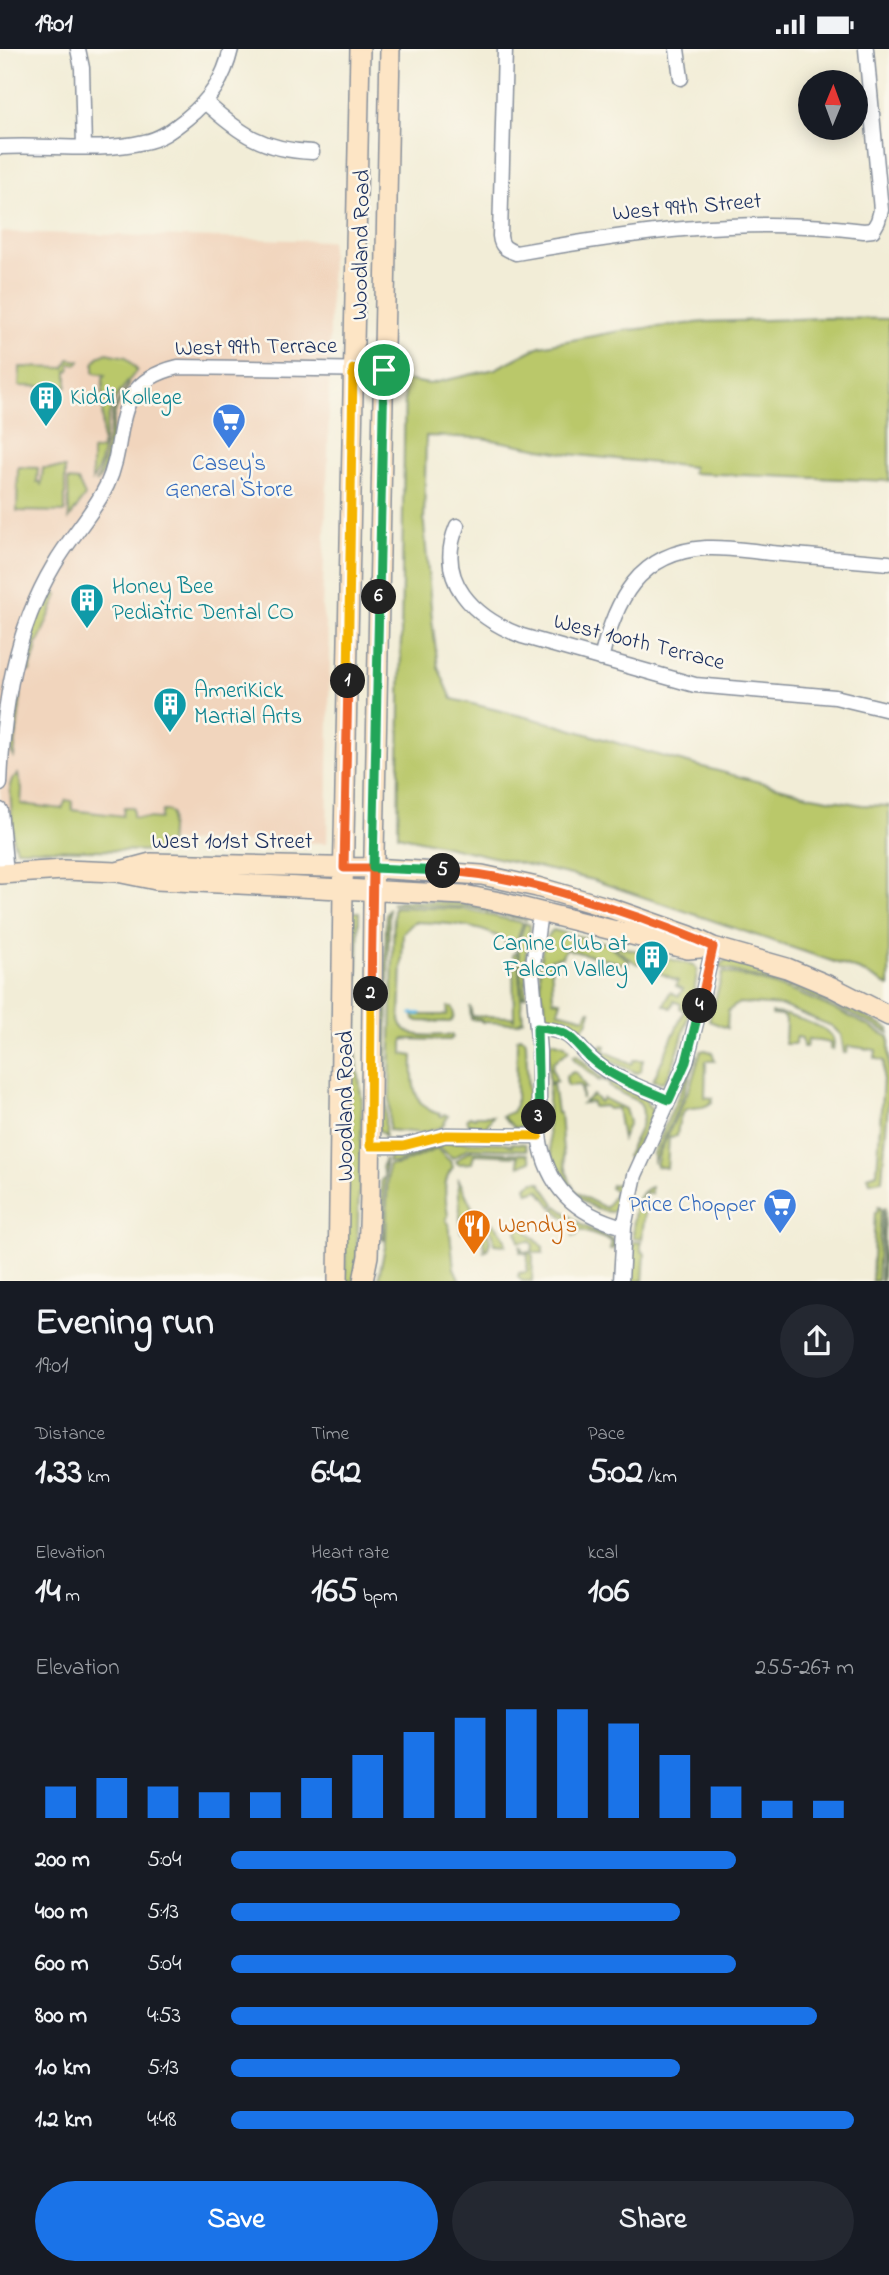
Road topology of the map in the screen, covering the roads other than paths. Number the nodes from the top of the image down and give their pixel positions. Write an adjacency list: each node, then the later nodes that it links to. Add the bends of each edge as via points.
1 (78, 49): 11 (street)
2 (231, 49): 9 (street, via 215,92)
3 (360, 49): 13 (main road, Woodland Road)
4 (390, 49): 14 (main road, Woodland Road)
5 (505, 49): 7 (street, West 99th Street, via 500,236 503,246 516,253 651,231 734,224 873,230 881,210)
6 (677, 49): 8 (street)
7 (866, 49)
8 (681, 78)
9 (205, 103): 11 (street, via 169,133 145,142); 12 (street, via 267,146)
10 (0, 147): 11 (street)
11 (84, 147)
12 (312, 152)
13 (353, 369): 14 (street, West 99th Terrace); 19 (street, West 99th Terrace, via 178,367 150,378 135,392 121,422 107,483 54,565 26,624 7,699); 21 (main road, Woodland Road)
14 (384, 370): 22 (main road, Woodland Road)
15 (457, 526): 17 (street, West 100th Terrace, via 451,547 452,571 476,610 513,633)
16 (889, 563): 17 (street, via 722,548 688,550 652,565 629,586 613,615)
17 (601, 659): 18 (street, West 100th Terrace, via 695,685 835,697)
18 (889, 710)
19 (0, 784)
20 (0, 810): 24 (street)
21 (344, 868): 22 (main road, West 101st Street); 23 (main road, West 101st Street, via 151,863); 25 (main road, Woodland Road)
22 (373, 868): 26 (main road, Woodland Road); 28 (main road, West 101st Street, via 455,872 537,887 610,908)
23 (117, 872): 24 (main road, West 101st Street); 25 (main road, West 101st Street, via 156,880)
24 (3, 873)
25 (343, 889): 26 (main road, West 101st Street); 35 (main road, Woodland Road)
26 (373, 891): 27 (main road, West 101st Street, via 464,895); 33 (main road, Woodland Road)
27 (540, 912): 28 (main road, West 101st Street, via 688,949); 30 (street, via 532,972)
28 (713, 947): 29 (main road, West 101st Street, via 807,976); 31 (street, via 686,1062)
29 (889, 1016)
30 (537, 1028): 31 (street, via 572,1036 600,1067); 32 (street)
31 (669, 1100): 34 (street, via 635,1175)
32 (539, 1136): 33 (street, via 446,1135 403,1146); 34 (street, via 546,1167 560,1191 585,1212)
33 (370, 1146): 36 (main road, Woodland Road, via 368,1256)
34 (624, 1227): 37 (street)
35 (338, 1281)
36 (363, 1281)
37 (621, 1281)

